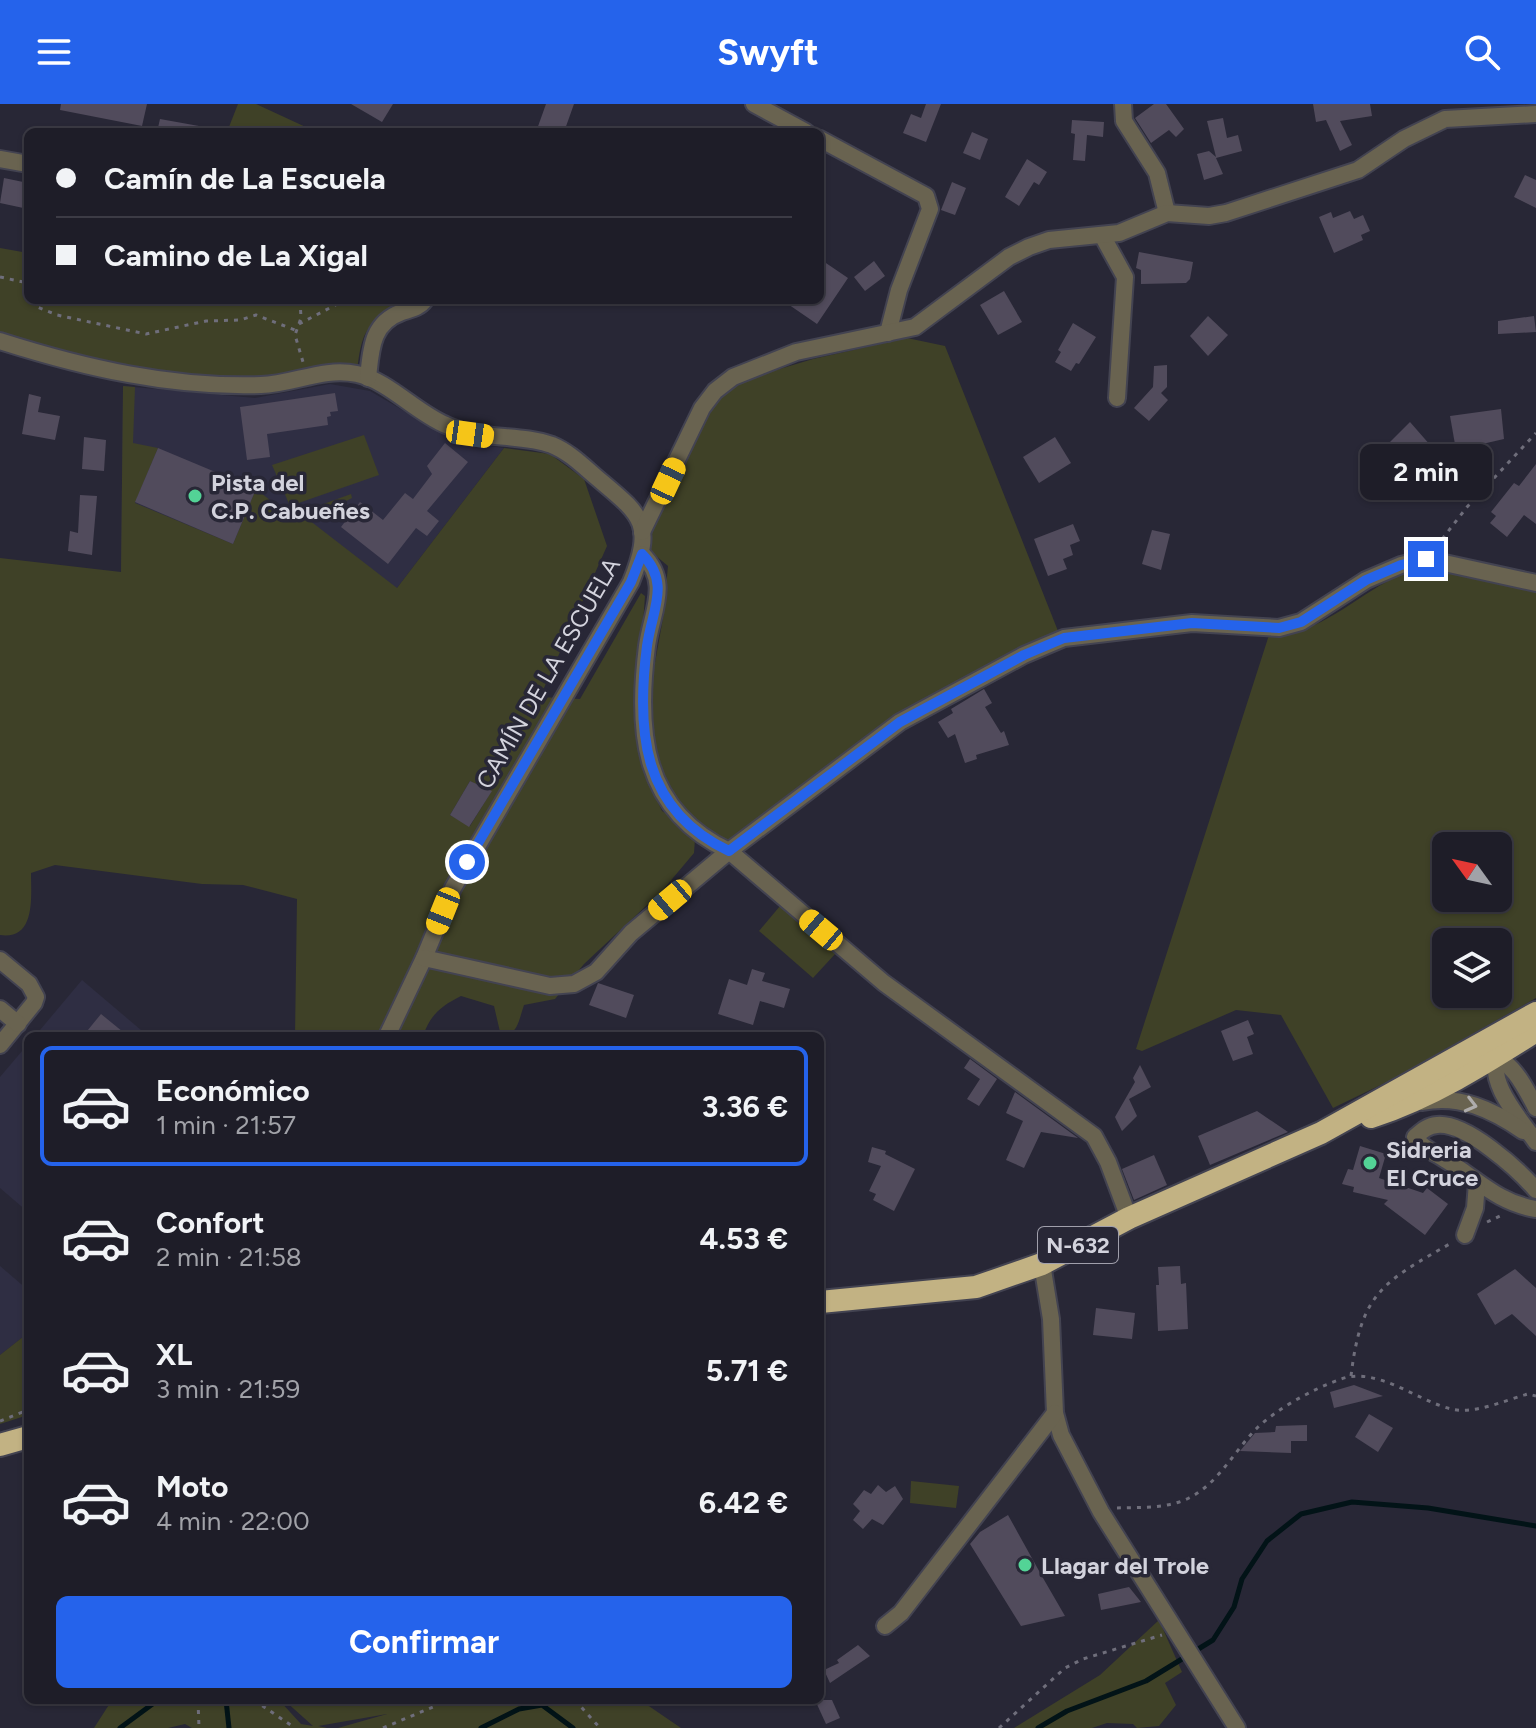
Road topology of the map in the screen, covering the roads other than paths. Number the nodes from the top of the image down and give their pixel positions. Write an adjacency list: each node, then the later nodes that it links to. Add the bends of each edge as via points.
1 (754, 104): 4 (street)
2 (1123, 104): 8 (street, via 1124,121 1157,173)
3 (1536, 114): 8 (street, via 1445,119 1330,181 1226,213)
4 (799, 128)
5 (824, 141): 11 (street, via 926,196 930,209)
6 (0, 159): 7 (street)
7 (24, 163)
8 (1167, 213): 9 (street)
9 (1103, 237): 11 (street, via 1049,240 1029,247 915,327); 14 (street, via 1125,277)
10 (422, 304): 13 (street, via 380,325 372,341)
11 (888, 333): 15 (street, via 796,352 733,377 715,391)
12 (0, 341): 13 (street, via 116,374 226,385 265,385 333,372)
13 (368, 378): 15 (street, via 457,430 551,445 571,456 636,511)
14 (1117, 398)
15 (642, 532): 16 (street, CAMÍN DE LA ESCUELA)
16 (642, 554): 18 (street, via 660,582 646,671 644,746 650,770 676,809 709,841); 19 (street, CAMÍN DE LA ESCUELA, via 631,582 453,888)
17 (1536, 583): 18 (street, via 1426,559 1366,580 1301,622 1279,628 1192,623 1064,638 900,722)
18 (729, 851): 19 (street, via 631,933 596,972 574,984 550,986); 34 (street, via 884,983 1094,1136)
19 (424, 958): 25 (street, CAMÍN DE LA ESCUELA)
20 (0, 960): 23 (street, via 29,984 36,997)
21 (0, 1009): 23 (street)
22 (1536, 1016): 27 (street, via 1507,1038); 28 (highway)
23 (18, 1024): 26 (street)
24 (1536, 1031): 27 (highway)
25 (389, 1032)
26 (0, 1045)
27 (1496, 1057): 28 (highway); 29 (street, via 1523,1083); 30 (street, via 1498,1081)
28 (1399, 1099): 30 (street, one-way to 30, via 1470,1103 1491,1110); 34 (highway, N-632)
29 (1536, 1108)
30 (1535, 1141)
31 (1477, 1183): 32 (street, via 1415,1137 1439,1124 1468,1134 1517,1168); 33 (street); 35 (street)
32 (1536, 1190)
33 (1528, 1208)
34 (1129, 1218): 36 (highway, N-632)
35 (1465, 1235)
36 (1042, 1264): 37 (highway, N-632, via 976,1287); 38 (street, via 1051,1319)
37 (824, 1302)
38 (1055, 1413): 41 (street, via 901,1613); 42 (street, via 1101,1512)
39 (24, 1438): 40 (highway)
40 (0, 1445)
41 (885, 1626)
42 (1237, 1728)

